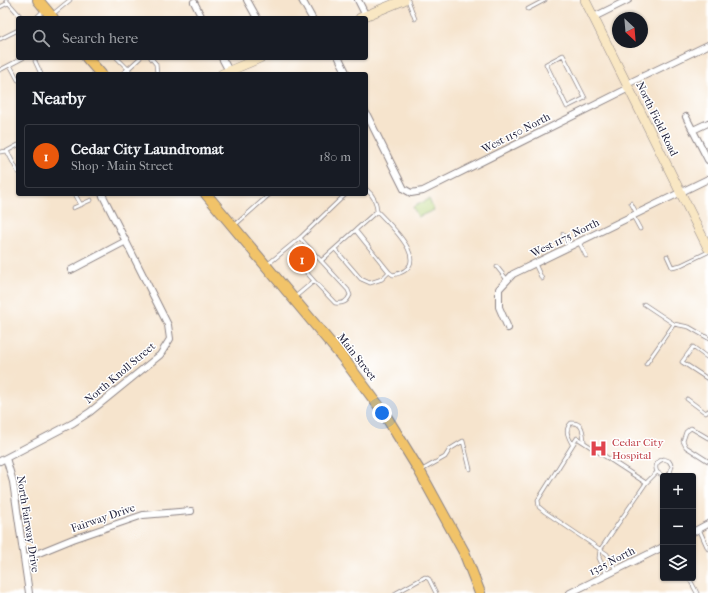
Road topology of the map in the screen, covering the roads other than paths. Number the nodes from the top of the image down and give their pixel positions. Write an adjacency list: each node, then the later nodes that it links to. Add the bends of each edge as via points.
1 (38, 0): 15 (main road)
2 (70, 0): 15 (lane)
3 (248, 0): 18 (street)
4 (302, 0): 19 (street)
5 (358, 0): 20 (street)
6 (404, 0): 21 (street)
7 (408, 0): 23 (lane)
8 (545, 0): 14 (lane)
9 (585, 0): 22 (street, North Field Road)
10 (628, 0): 22 (street)
11 (7, 1): 13 (lane); 16 (lane)
12 (194, 2): 17 (street)
13 (0, 7)
14 (528, 9)
15 (50, 14)
16 (20, 16)
17 (201, 16)
18 (256, 16)
19 (311, 16)
20 (363, 16)
21 (365, 16)
22 (594, 17): 48 (street, North Field Road)
23 (415, 19)
24 (16, 31): 25 (lane)
25 (0, 39)
26 (708, 45): 48 (street, West 1150 North)
27 (19, 60): 36 (lane)
28 (89, 60): 40 (main road)
29 (119, 60): 37 (lane)
30 (138, 60): 37 (lane)
31 (153, 60): 43 (lane)
32 (223, 60): 44 (street)
33 (255, 60): 45 (street)
34 (340, 60): 46 (street)
35 (35, 61): 39 (lane)
36 (10, 65): 38 (lane); 47 (lane)
37 (128, 69): 41 (lane); 42 (lane)
38 (0, 70)
39 (40, 72)
40 (99, 72)
41 (124, 72)
42 (130, 72)
43 (157, 72)
44 (226, 72)
45 (228, 72)
46 (346, 72)
47 (16, 76)
48 (628, 86): 50 (street, West 1150 North); 62 (street, North Field Road)
49 (575, 103): 49 (lane, via 567,107 546,64 563,55 585,98); 50 (lane)
50 (580, 112): 51 (street, West 1150 North, via 423,191 412,193 404,189)
51 (368, 117)
52 (686, 117): 54 (street)
53 (708, 123): 54 (street)
54 (693, 130): 58 (street)
55 (16, 146): 56 (lane)
56 (7, 151): 57 (lane); 59 (lane)
57 (0, 152)
58 (708, 160)
59 (16, 168)
60 (708, 179): 62 (street, West 1175 North)
61 (368, 191): 72 (lane, via 376,203)
62 (680, 193): 73 (street, West 1175 North); 82 (street, North Field Road)
63 (76, 196): 70 (lane)
64 (103, 196): 79 (street, North Knoll Street)
65 (208, 196): 74 (main road, Main Street)
66 (268, 196): 74 (lane)
67 (344, 196): 78 (lane)
68 (91, 200): 70 (lane)
69 (631, 203): 73 (lane)
70 (81, 204): 71 (lane)
71 (73, 208)
72 (377, 211): 76 (lane); 93 (lane, via 402,238 411,253 408,267 404,271 393,275)
73 (635, 215): 75 (lane); 80 (street, West 1175 North)
74 (234, 226): 89 (main road, Main Street)
75 (640, 229)
76 (356, 230): 83 (lane); 93 (lane)
77 (563, 234): 81 (lane)
78 (300, 238): 87 (lane); 89 (lane)
79 (126, 241): 92 (street); 110 (street, North Knoll Street, via 168,325 170,339 160,355 90,412)
80 (579, 242): 81 (street, West 1175 North); 85 (lane)
81 (570, 247): 88 (street, West 1175 North)
82 (708, 248)
83 (335, 249): 87 (lane); 93 (lane, via 361,279 370,283 382,279)
84 (708, 252): 86 (lane, via 672,267)
85 (586, 256)
86 (667, 256)
87 (321, 261): 96 (lane, via 348,290 349,298 340,304 335,303)
88 (535, 264): 94 (lane); 95 (street, West 1175 North, via 513,274)
89 (266, 265): 97 (main road, Main Street)
90 (300, 265): 96 (lane)
91 (497, 267): 95 (lane)
92 (70, 270)
93 (389, 272)
94 (542, 278)
95 (508, 280): 100 (street, West 1175 North, via 500,289 499,307)
96 (314, 281): 97 (lane)
97 (294, 298): 113 (main road, Main Street, via 384,413)
98 (644, 304): 99 (lane)
99 (674, 324): 101 (lane, via 689,327); 103 (lane)
100 (508, 328)
101 (708, 338)
102 (708, 358): 104 (lane, via 692,347 682,362)
103 (646, 364)
104 (708, 379)
105 (686, 399): 106 (lane)
106 (708, 412)
107 (708, 438): 111 (lane, via 692,428 686,432 684,441 686,447)
108 (584, 442): 109 (lane, via 577,438); 109 (lane, via 583,429 575,422 567,426 566,430); 117 (lane)
109 (572, 444): 123 (lane, via 538,500 539,507)
110 (3, 459): 124 (street, North Fairway Drive, via 13,482)
111 (708, 461)
112 (470, 469): 113 (lane, via 463,441 450,449 445,457)
113 (420, 471): 131 (main road, Main Street, via 464,552)
114 (656, 472): 115 (lane, via 656,464 661,460 667,460 671,463); 116 (lane); 117 (lane)
115 (670, 473)
116 (660, 474)
117 (646, 483): 123 (lane)
118 (191, 511): 124 (street, Fairway Drive, via 143,515)
119 (708, 524): 120 (street)
120 (696, 530): 122 (lane)
121 (660, 548): 125 (street, 1325 North)
122 (708, 549)
123 (600, 550): 125 (lane, via 607,554); 126 (lane, via 600,558)
124 (24, 559): 128 (street, North Fairway Drive)
125 (616, 570): 126 (street, 1325 North)
126 (607, 575): 132 (street, 1325 North)
127 (691, 581): 133 (lane)
128 (29, 593)
129 (396, 593): 130 (lane, via 425,577 429,579)
130 (436, 593)
131 (480, 593)
132 (570, 593)
133 (697, 593)

